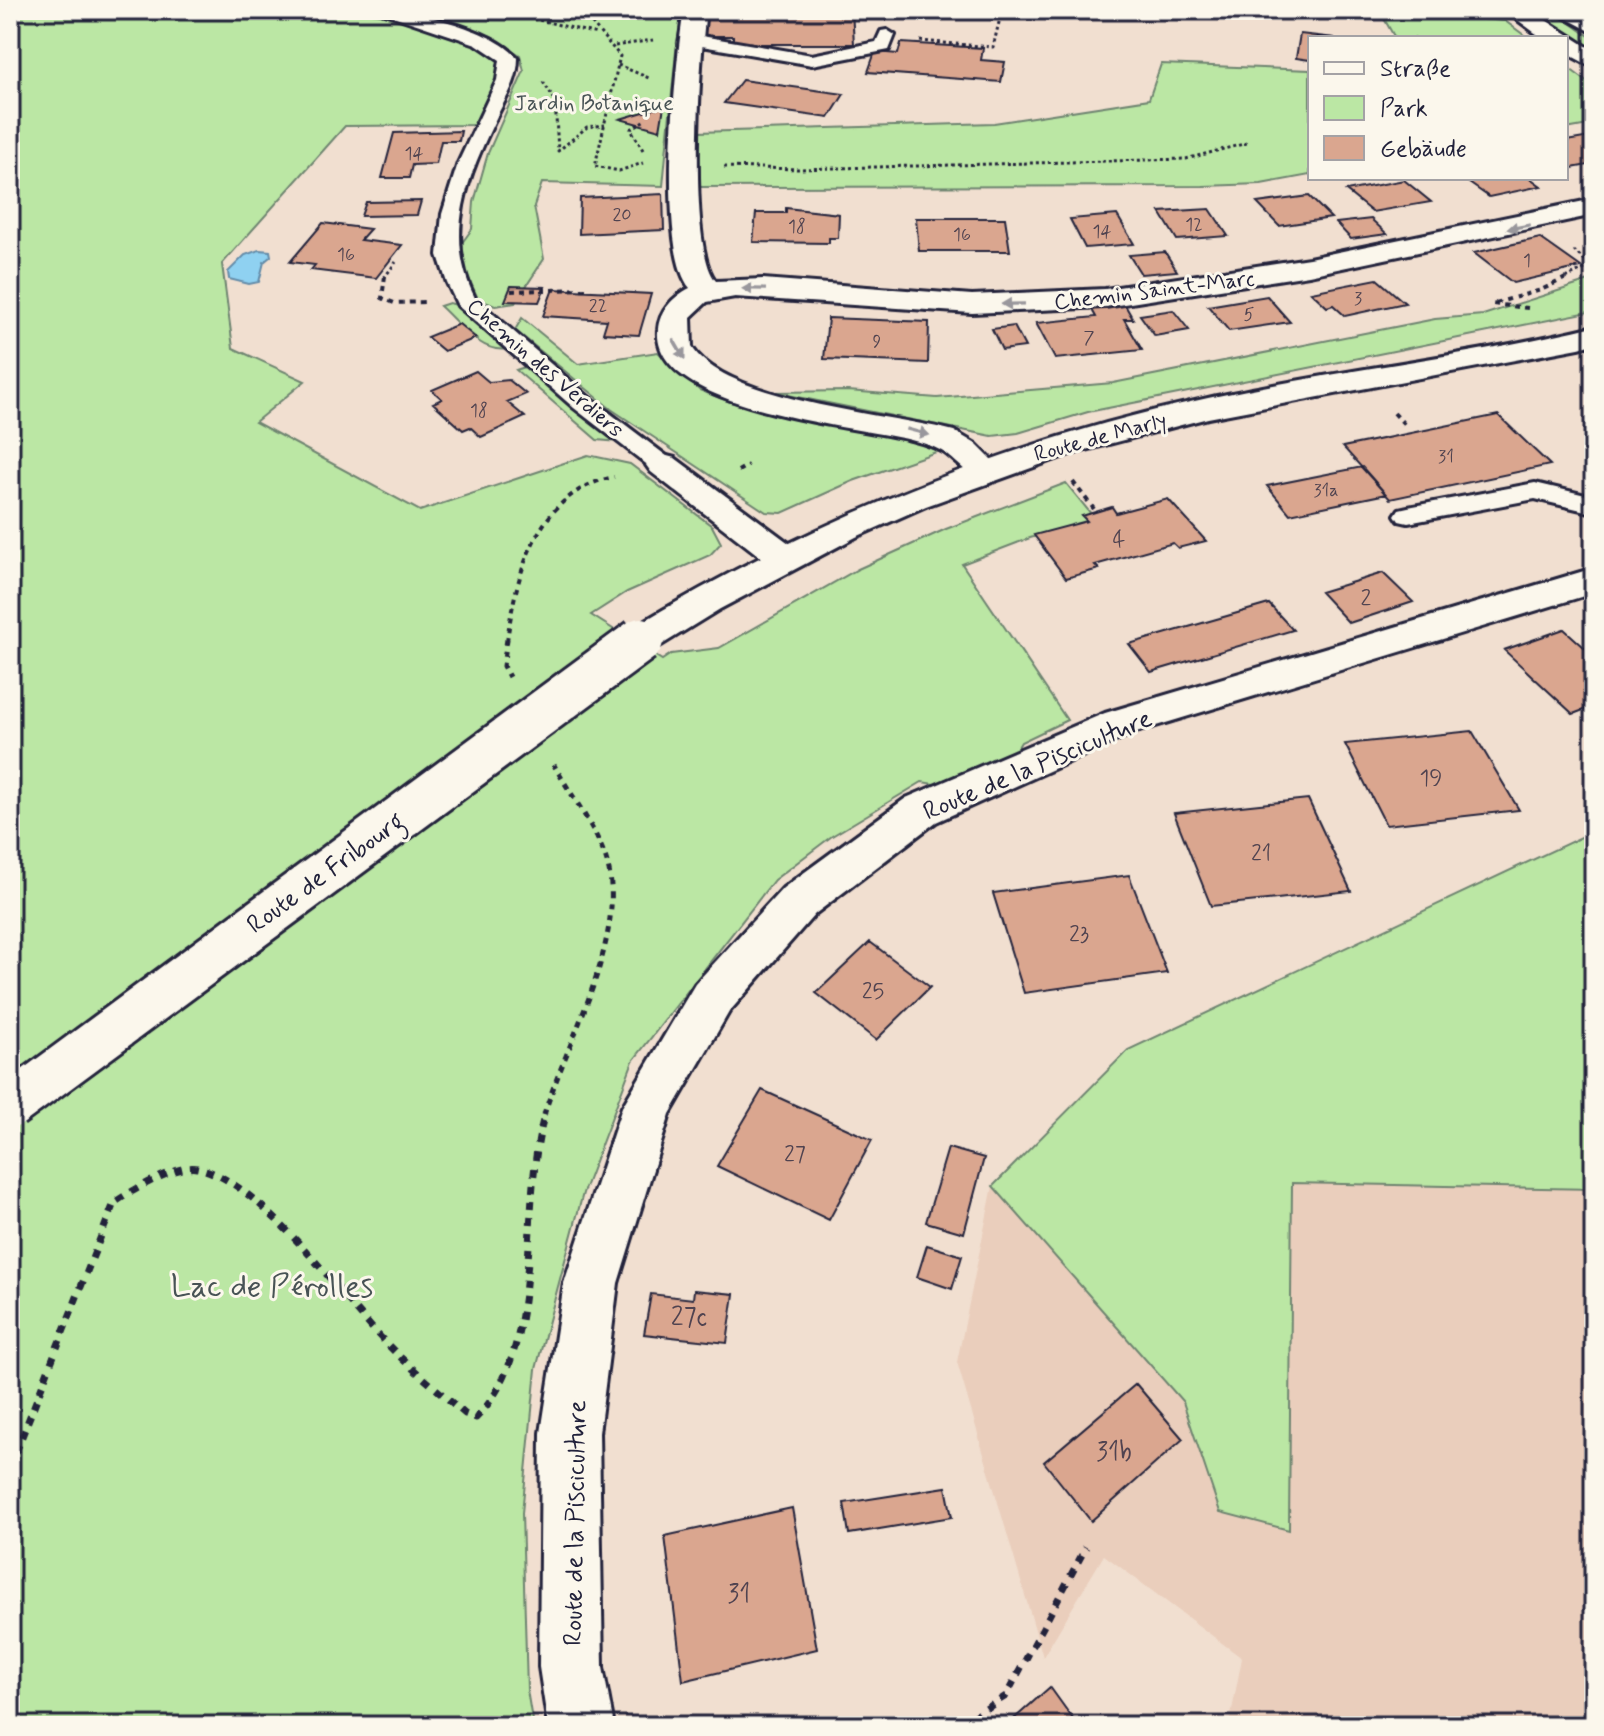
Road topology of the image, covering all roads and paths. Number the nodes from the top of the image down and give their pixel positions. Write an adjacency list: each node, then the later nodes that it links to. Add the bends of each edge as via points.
1 (383, 10): 30 (lane, Chemin des Verdiers, via 440,24 482,40 509,58 510,72 454,200 448,251)
2 (497, 10): 9 (path)
3 (580, 10): 9 (path)
4 (695, 10): 12 (street)
5 (1002, 10): 11 (path, via 993,47)
6 (1515, 10): 10 (street)
7 (1562, 10): 8 (street)
8 (1594, 26)
9 (599, 34): 15 (path)
10 (1555, 36)
11 (886, 37): 12 (lane, via 883,46 812,60)
12 (690, 39): 23 (street)
13 (660, 41): 15 (path)
14 (1568, 44): 16 (street)
15 (615, 46): 17 (path)
16 (1594, 61)
17 (618, 65): 19 (path); 21 (path, via 595,166 622,171 643,163 647,156 631,129)
18 (647, 69): 19 (path)
19 (638, 73): 20 (path)
20 (655, 80)
21 (650, 114)
22 (1247, 143): 23 (path, via 1186,159 798,169)
23 (687, 165): 29 (street, via 686,236 694,275)
24 (1594, 207): 29 (street, Chemin Saint-Marc, one-way to 29, via 1203,287 1144,293 974,305 751,288)
25 (1574, 251): 31 (path, via 1591,266 1541,290 1492,304)
26 (396, 262): 30 (path, via 382,280 382,298 408,304)
27 (590, 289): 28 (path)
28 (505, 291)
29 (708, 291): 34 (street, one-way to 34, via 690,300 671,328 683,359 701,376 762,400 945,439)
30 (461, 292): 33 (lane, Chemin des Verdiers, via 582,403)
31 (1511, 308)
32 (1594, 335): 34 (street, Route de Marly, via 1207,408)
33 (663, 465): 40 (street, Chemin des Verdiers)
34 (984, 469): 40 (street, Route de Marly)
35 (611, 477): 43 (path, via 575,491 524,558 503,666)
36 (1071, 480): 38 (path)
37 (1594, 505): 39 (lane, via 1535,491)
38 (1094, 509)
39 (1408, 515)
40 (784, 557): 42 (street, Route de Marly)
41 (1594, 580): 48 (street, Route de la Pisciculture, via 1119,723 921,810 799,901 712,998 647,1107 591,1283 570,1433 571,1667)
42 (641, 640): 45 (street, Route de Fribourg, bridge)
43 (510, 679)
44 (552, 761): 46 (path, via 602,847 612,889 608,937 542,1125 532,1169 526,1284 508,1369 486,1412 476,1418 465,1414 384,1342 249,1198 211,1172 192,1167 114,1203)
45 (10, 1106)
46 (10, 1467)
47 (1086, 1547): 49 (path, via 1006,1696)
48 (581, 1726)
49 (959, 1726)

